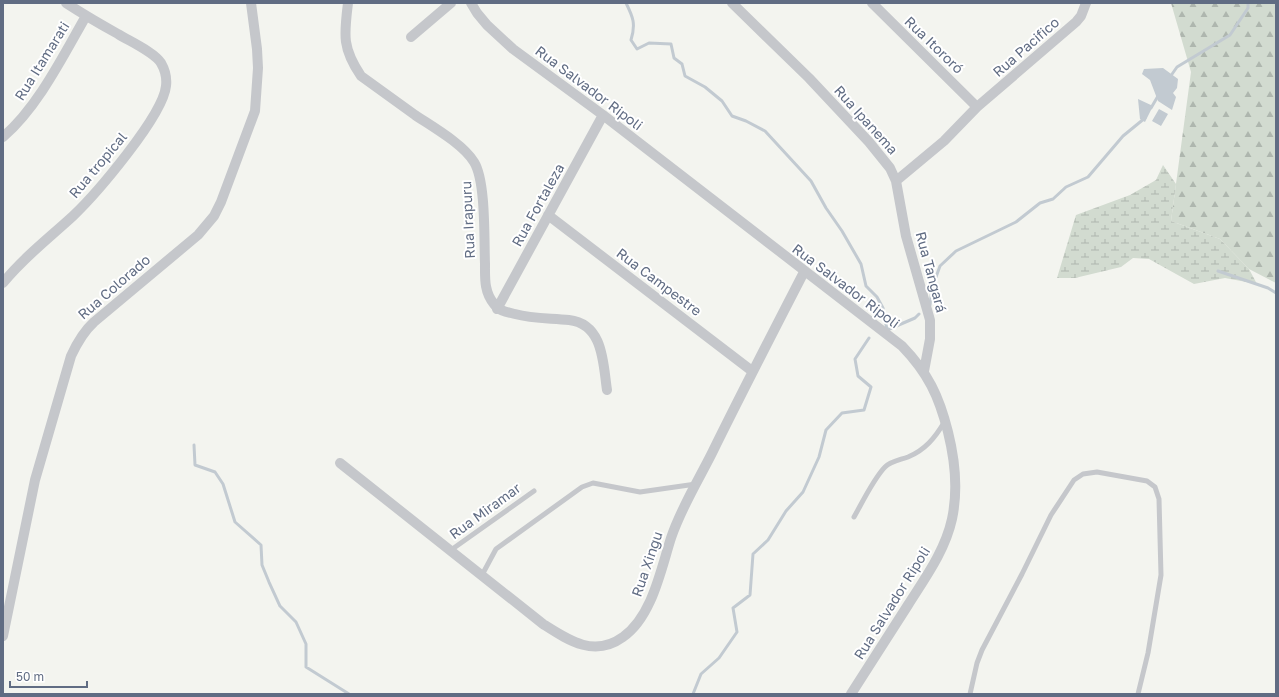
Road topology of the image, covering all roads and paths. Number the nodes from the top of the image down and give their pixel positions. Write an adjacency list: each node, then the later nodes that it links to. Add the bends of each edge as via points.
1 (66, 3): 9 (street, Rua tropical)
2 (251, 3): 29 (street, Rua Colorado, via 258,68 255,111 221,202 214,216 198,235 94,322 79,340 71,356 35,480)
3 (348, 3): 18 (street, Rua Irapuru, via 345,42 352,62 361,76 456,144 467,153 479,171 485,285)
4 (451, 3): 10 (street)
5 (472, 3): 12 (street, Rua Salvador Ripoli, via 477,13 498,36)
6 (732, 3): 14 (street, Rua Ipanema, via 809,78 869,142 890,168)
7 (872, 3): 11 (street, Rua Itororó)
8 (1086, 3): 11 (street, Rua Pacifico, via 1076,22)
9 (86, 16): 13 (street, Rua Itamarati, via 32,106); 17 (street, Rua tropical, via 144,49 159,61 166,76 164,95 134,144 99,187 74,215 33,251)
10 (411, 37)
11 (977, 107): 14 (street, via 944,140)
12 (603, 115): 15 (street, Rua Fortaleza); 16 (street, Rua Salvador Ripoli)
13 (3, 137)
14 (896, 181): 20 (street, Rua Tangará, via 906,236 930,320 930,339)
15 (548, 216): 18 (street, Rua Fortaleza); 19 (street, Rua Campestre)
16 (804, 272): 19 (street, Rua Xingu); 20 (street, Rua Salvador Ripoli, via 902,346)
17 (3, 283)
18 (497, 309): 21 (street, via 526,318 580,322 598,339)
19 (752, 371): 24 (street, Rua Xingu)
20 (924, 371): 22 (street, Rua Salvador Ripoli, via 940,403)
21 (607, 390)
22 (945, 420): 26 (lane, via 925,448 886,467); 31 (street, Rua Salvador Ripoli, via 953,452 956,488 952,519 945,541 933,566)
23 (340, 463): 27 (street, Rua Xingu)
24 (696, 484): 28 (lane, via 640,492 593,483 582,488 496,549); 28 (street, Rua Xingu, via 676,523 651,599 636,625 624,637 614,642 602,646 585,646 568,639 543,624)
25 (534, 491): 27 (lane, Rua Miramar)
26 (854, 517)
27 (451, 550): 28 (street, Rua Xingu)
28 (482, 575)
29 (5, 621): 30 (street, Rua Colorado)
30 (3, 636)
31 (851, 694)
32 (970, 694): 33 (lane, via 982,650 1059,502 1074,480 1083,474 1097,472 1147,481 1155,487 1159,500 1161,574 1148,653)
33 (1138, 694)

